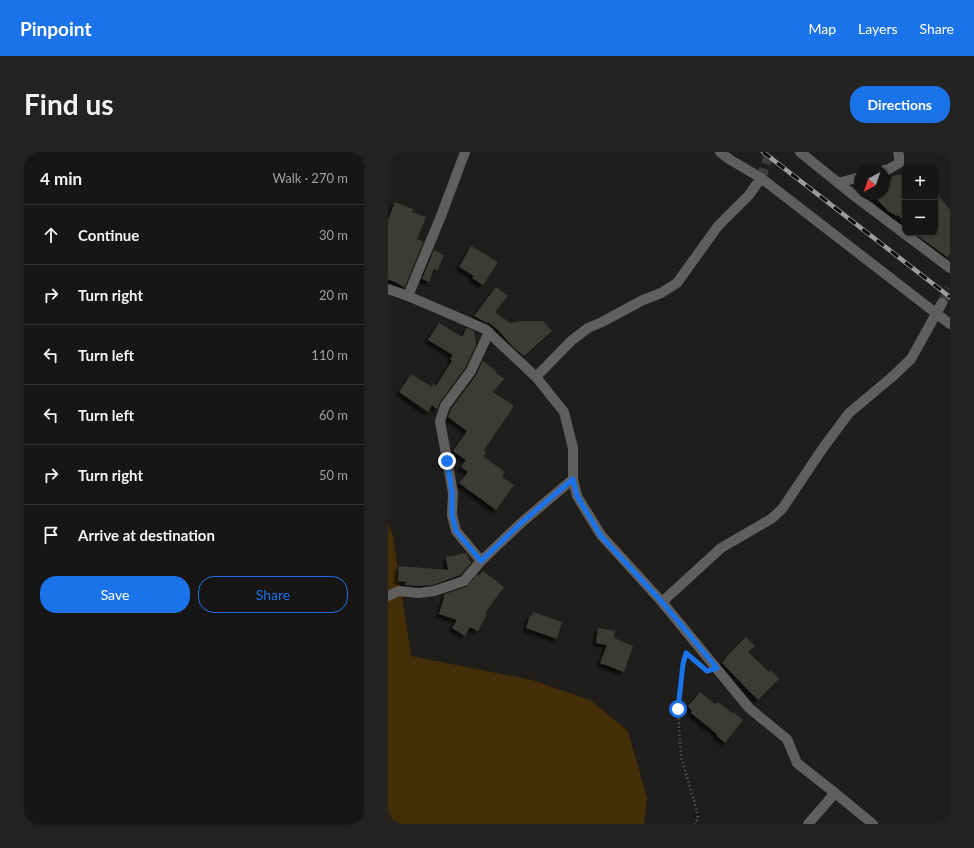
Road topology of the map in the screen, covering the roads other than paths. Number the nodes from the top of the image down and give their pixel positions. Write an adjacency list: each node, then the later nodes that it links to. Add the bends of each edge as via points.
1 (465, 152): 11 (street)
2 (720, 152): 6 (street)
3 (800, 152): 8 (street)
4 (898, 152): 5 (street, via 899,162)
5 (890, 167)
6 (761, 178): 13 (street); 16 (street, via 718,226 677,283 588,328 571,341)
7 (854, 179): 8 (street)
8 (838, 183): 9 (street)
9 (950, 268)
10 (388, 289): 11 (street)
11 (408, 296): 15 (street)
12 (942, 303): 13 (street)
13 (936, 313): 14 (street); 20 (street, via 911,359 849,413 782,509 772,518 721,548)
14 (950, 324)
15 (489, 332): 16 (street); 18 (street, via 471,371 445,406 440,421 456,531)
16 (536, 377): 17 (street, via 564,412 573,448)
17 (573, 479): 18 (street); 20 (street, via 577,496 601,536)
18 (481, 561): 19 (street, via 464,581 434,591 399,591)
19 (388, 596)
20 (662, 602): 21 (street, via 749,708 787,739 796,763)
21 (835, 792): 22 (street); 23 (street)
22 (808, 824)
23 (873, 824)

